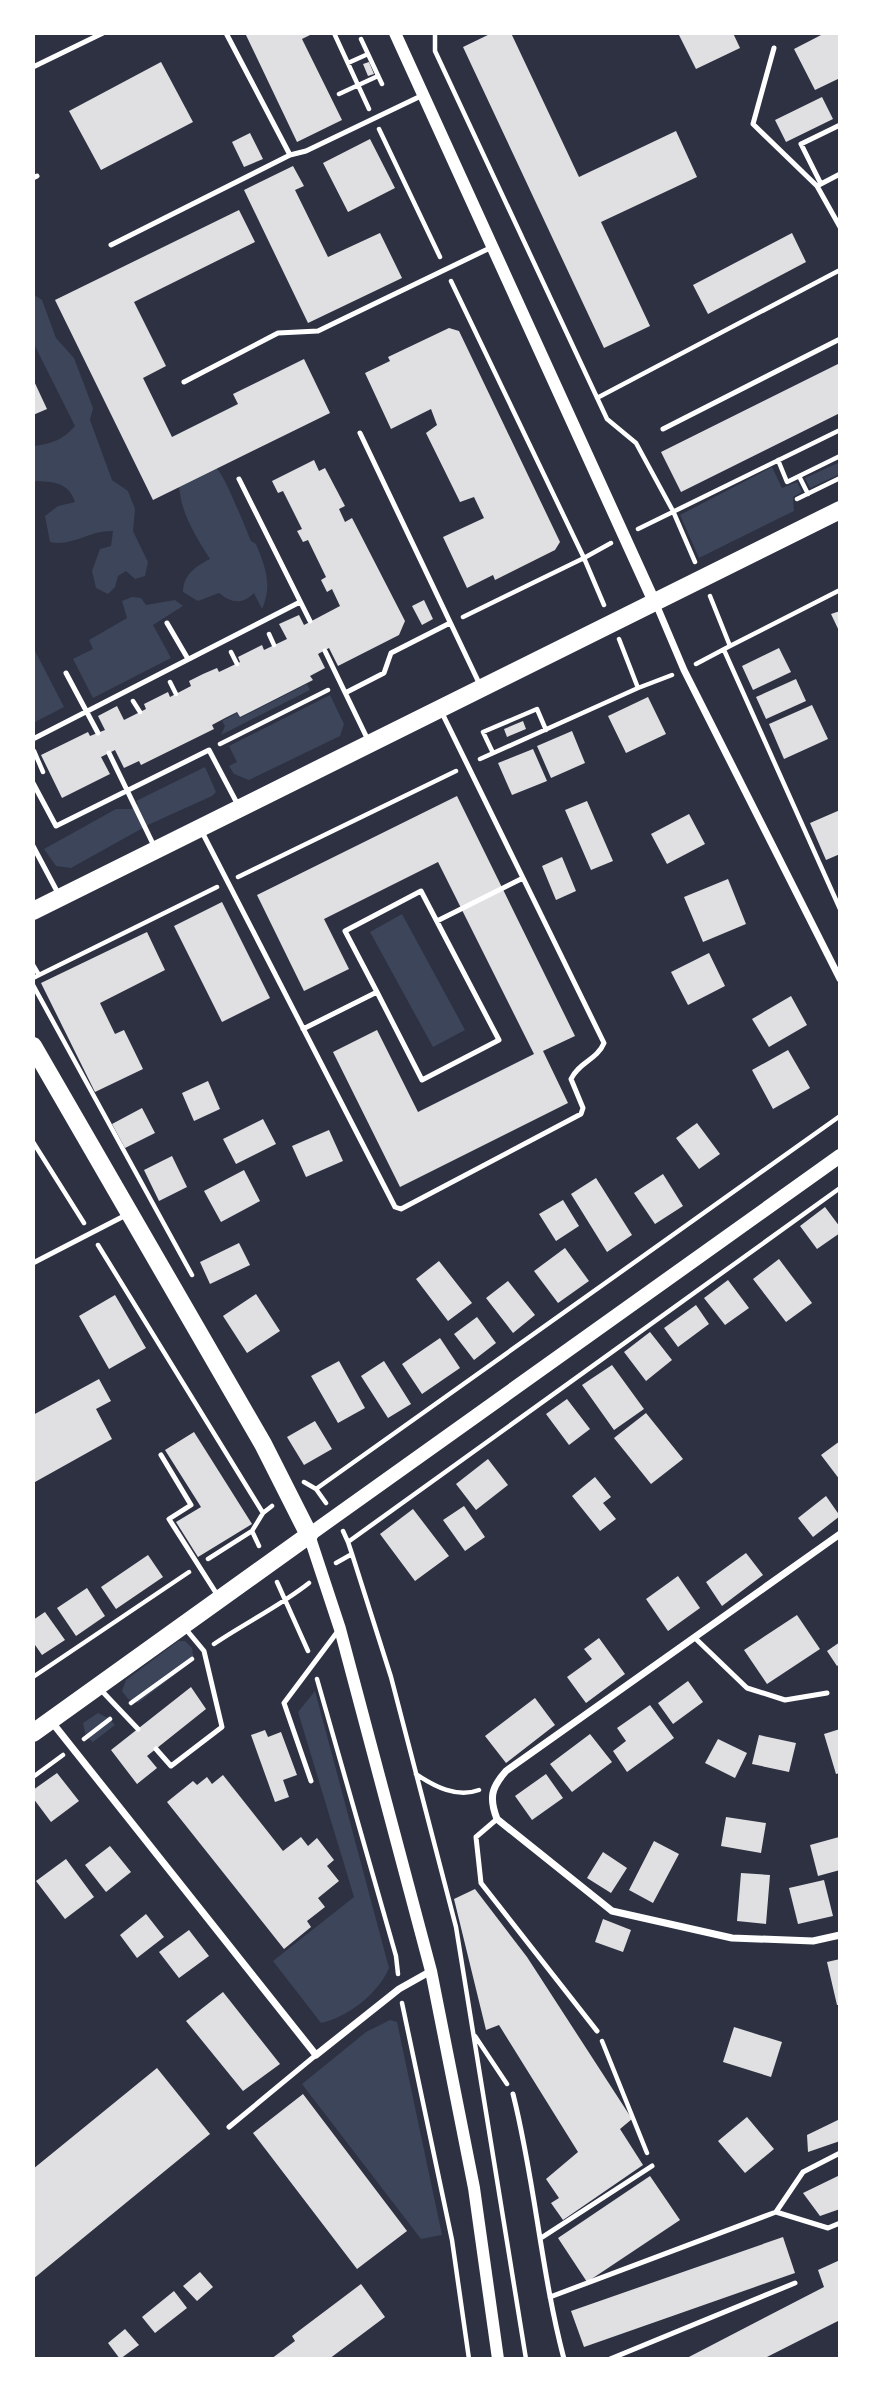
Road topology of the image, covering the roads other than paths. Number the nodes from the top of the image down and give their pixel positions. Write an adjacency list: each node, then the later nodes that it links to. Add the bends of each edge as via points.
1 (103, 33): 5 (lane)
2 (226, 33): 8 (lane)
3 (395, 33): 6 (street)
4 (774, 48): 10 (lane, via 753,124)
5 (33, 67)
6 (423, 95): 8 (lane, via 306,152); 13 (street)
7 (840, 125): 10 (lane, via 801,144)
8 (290, 155): 12 (lane)
9 (840, 174): 10 (lane)
10 (819, 185): 11 (lane)
11 (840, 227)
12 (111, 245)
13 (492, 247): 15 (lane, via 318,331 278,333); 21 (street)
14 (840, 339): 16 (lane)
15 (184, 382)
16 (663, 429)
17 (360, 433): 24 (lane)
18 (239, 479): 20 (lane)
19 (840, 510): 21 (main road)
20 (300, 601): 22 (lane); 26 (lane)
21 (655, 604): 28 (main road); 46 (street)
22 (310, 621)
23 (167, 623): 26 (lane)
24 (450, 623): 28 (lane); 29 (lane, via 391,653 384,673)
25 (325, 651): 29 (lane)
26 (188, 659): 31 (lane)
27 (66, 673): 31 (lane)
28 (481, 688): 30 (main road)
29 (347, 692): 34 (lane)
30 (440, 709): 34 (main road); 42 (lane)
31 (87, 711): 32 (lane); 33 (lane)
32 (98, 733)
33 (33, 739)
34 (369, 743): 38 (main road)
35 (108, 753): 37 (lane)
36 (33, 783): 37 (lane, via 56,826)
37 (127, 791): 38 (lane, via 209,750); 41 (lane)
38 (239, 808): 39 (main road)
39 (200, 827): 41 (main road); 48 (lane)
40 (33, 846): 43 (lane)
41 (156, 850): 43 (main road)
42 (523, 878): 45 (lane); 48 (lane, via 604,1043 600,1054 576,1068 571,1079 583,1108 581,1114 401,1209 395,1207)
43 (60, 897): 44 (main road)
44 (33, 911)
45 (437, 921): 47 (lane, via 421,891 345,931); 47 (lane, via 499,1040 422,1080)
46 (840, 979)
47 (376, 992): 48 (lane)
48 (303, 1029)
49 (33, 1046): 51 (main road)
50 (840, 1156): 55 (main road)
51 (132, 1212): 52 (lane); 55 (main road)
52 (33, 1263)
53 (161, 1455): 56 (lane, via 191,1504 169,1519)
54 (840, 1534): 59 (street)
55 (309, 1535): 56 (main road); 58 (street)
56 (219, 1599): 57 (main road)
57 (183, 1625): 60 (main road); 65 (lane, via 204,1651 222,1727 171,1766)
58 (340, 1629): 66 (lane, via 284,1703); 69 (street)
59 (695, 1638): 61 (lane, via 747,1688 785,1699); 67 (street, via 506,1771 494,1785 491,1802)
60 (98, 1686): 62 (main road); 63 (lane)
61 (827, 1693)
62 (50, 1721): 64 (main road); 71 (street)
63 (138, 1729)
64 (33, 1733)
65 (156, 1749)
66 (311, 1781)
67 (497, 1819): 68 (street, via 612,1911 732,1938 813,1941); 70 (lane, via 476,1837 481,1884)
68 (840, 1935)
69 (431, 1971): 71 (street, via 399,1989); 81 (street, via 481,2238)
70 (597, 2031)
71 (316, 2055): 73 (lane)
72 (513, 2094): 78 (lane)
73 (229, 2127)
74 (840, 2153): 76 (lane, via 803,2172)
75 (652, 2166): 78 (lane)
76 (776, 2212): 77 (lane, via 828,2228); 80 (lane)
77 (840, 2222)
78 (541, 2238): 80 (lane)
79 (795, 2283): 83 (lane)
80 (550, 2297): 82 (lane)
81 (498, 2359)
82 (564, 2359)
83 (610, 2359)

